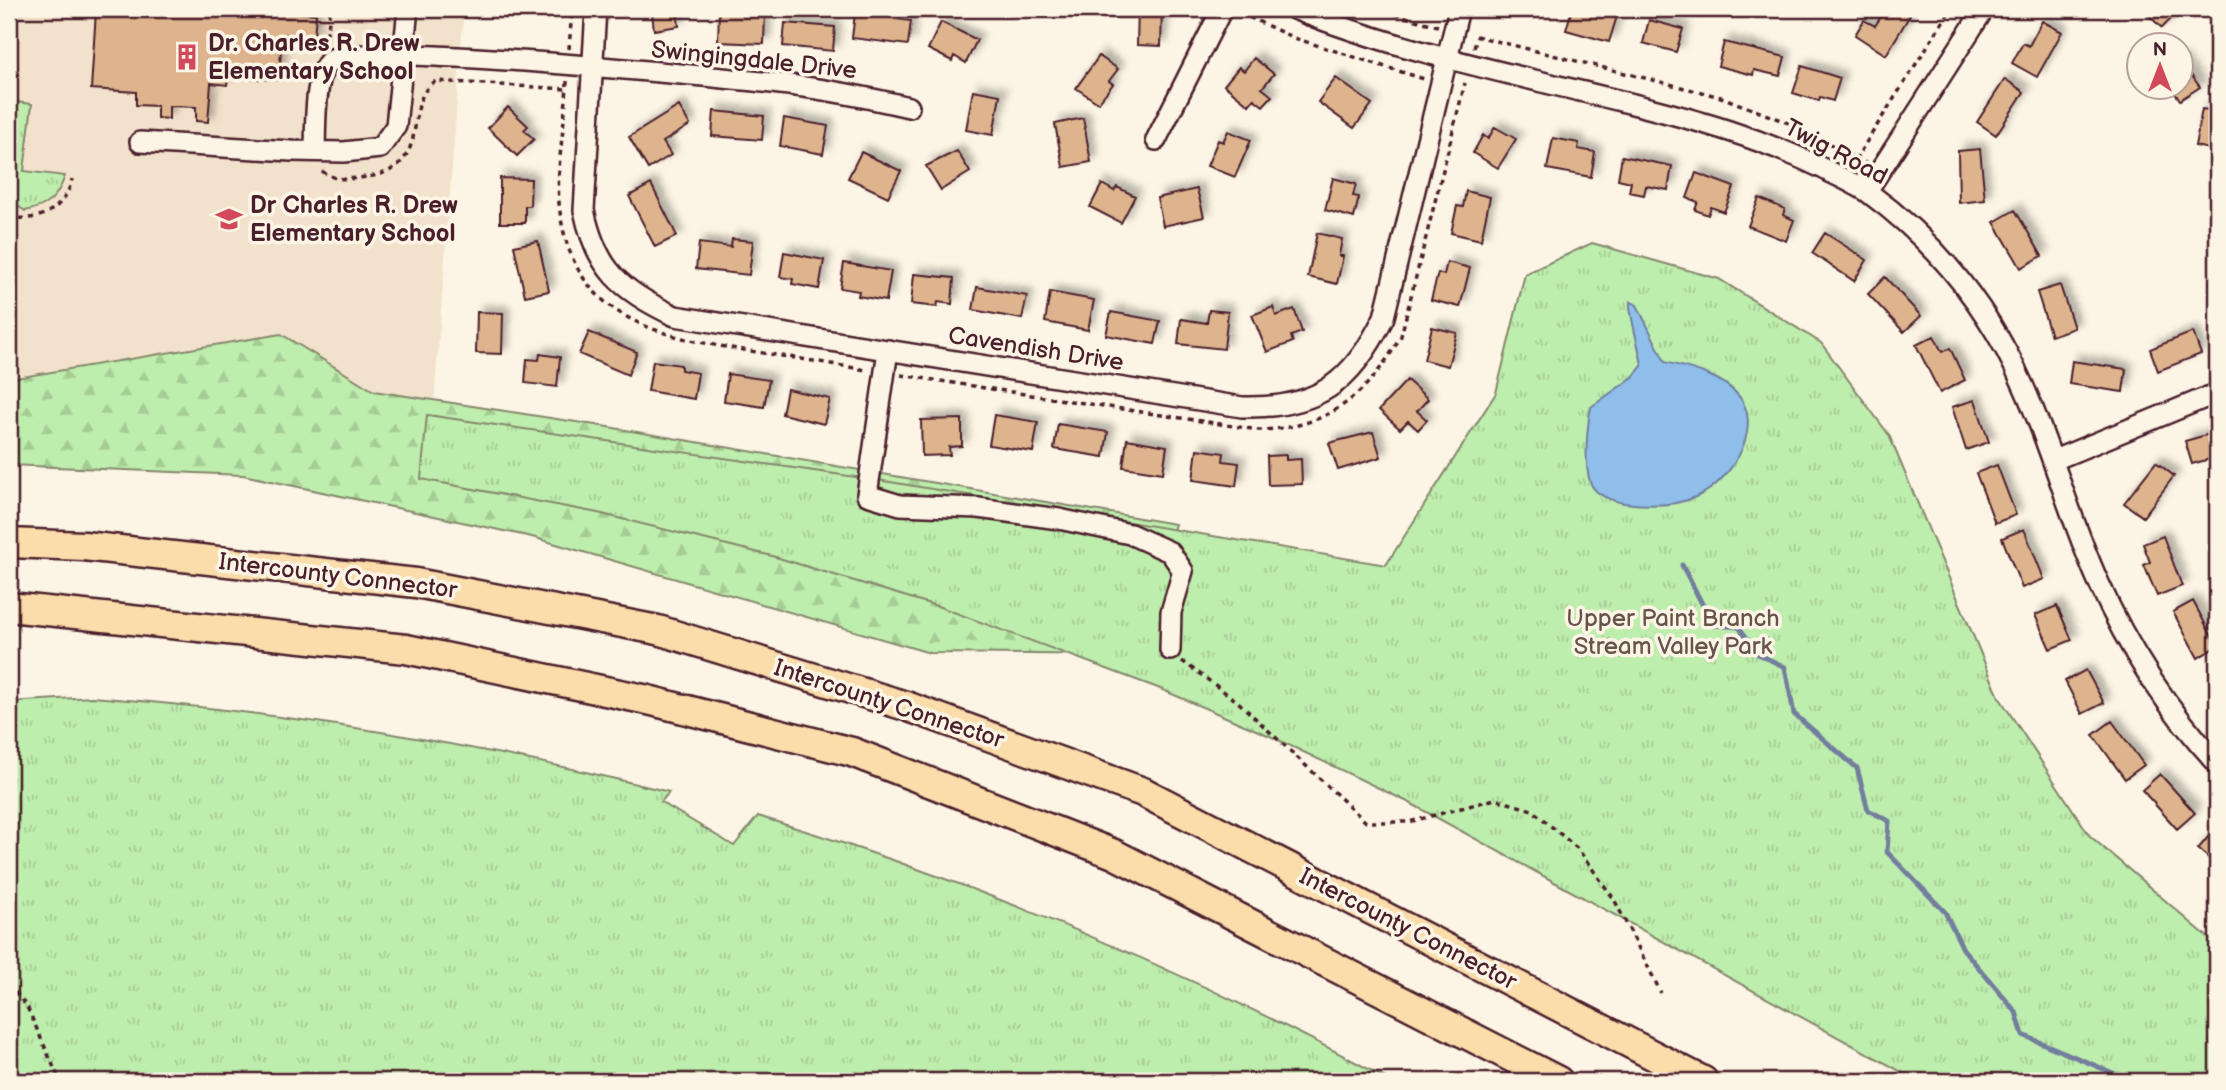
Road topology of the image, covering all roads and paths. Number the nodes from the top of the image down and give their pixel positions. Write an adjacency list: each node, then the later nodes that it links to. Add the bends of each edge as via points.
1 (572, 9): 16 (path)
2 (596, 9): 17 (street, Cavendish Drive)
3 (1222, 9): 22 (street)
4 (1232, 9): 18 (path, via 1352,59)
5 (1294, 9): 14 (street, Twig Road, via 1339,27)
6 (1376, 9): 11 (path)
7 (1459, 9): 11 (street, Cavendish Drive)
8 (1951, 9): 25 (path)
9 (1984, 9): 26 (street)
10 (407, 18): 13 (street)
11 (1453, 30): 12 (path); 14 (street, Cavendish Drive)
12 (1477, 37): 15 (path); 25 (path, via 1721,97 1791,124)
13 (405, 55): 16 (street, Swingingdale Drive); 24 (street, via 396,127 380,148 365,152); 24 (street, Swingingdale Drive, via 347,54 331,59 319,85)
14 (1447, 57): 15 (street, Twig Road); 18 (street, Cavendish Drive)
15 (1470, 63): 20 (path); 28 (street, Twig Road, via 1720,125 1779,147)
16 (568, 66): 17 (street, Swingingdale Drive); 19 (path)
17 (592, 68): 21 (street, Swingingdale Drive, via 789,85); 31 (street, Cavendish Drive, via 584,209 590,237 621,286 675,316)
18 (1441, 83): 20 (path); 31 (street, Cavendish Drive, via 1384,317 1367,352 1327,390 1274,408 1242,407)
19 (567, 89): 24 (path, via 436,81 422,96 412,146 387,173 371,177 333,179 323,172); 32 (path, via 559,202 564,233 588,283 609,305 631,321 668,336)
20 (1464, 89): 32 (path, via 1401,335 1362,393 1306,425 1259,430 1233,427)
21 (909, 107)
22 (1156, 140)
23 (140, 142): 24 (street)
24 (312, 150)
25 (1856, 158): 26 (path); 28 (path)
26 (1880, 171): 29 (street)
27 (72, 179): 30 (path, via 65,200 56,208 31,219)
28 (1842, 179): 29 (street, Twig Road)
29 (1867, 191): 34 (street, Twig Road, via 1919,234 1988,318)
30 (9, 217)
31 (888, 350): 32 (street)
32 (885, 373): 37 (street, via 867,495 900,505 978,508 1059,519 1130,534 1170,552 1183,571 1171,612)
33 (2217, 393): 34 (street)
34 (2054, 460): 38 (street, Twig Road, via 2097,579 2131,646 2183,726)
35 (9, 543): 43 (highway, Intercounty Connector, via 84,546 416,583 658,630 906,706 1143,792)
36 (9, 607): 42 (highway, via 406,649 648,699 852,752 1114,854)
37 (1170, 650): 40 (path, via 1237,701 1366,822 1409,822 1495,799 1532,810 1578,849 1614,899)
38 (2217, 763)
39 (9, 984): 41 (path, via 27,1007)
40 (1661, 993)
41 (60, 1081)
42 (1558, 1081)
43 (1703, 1081)

